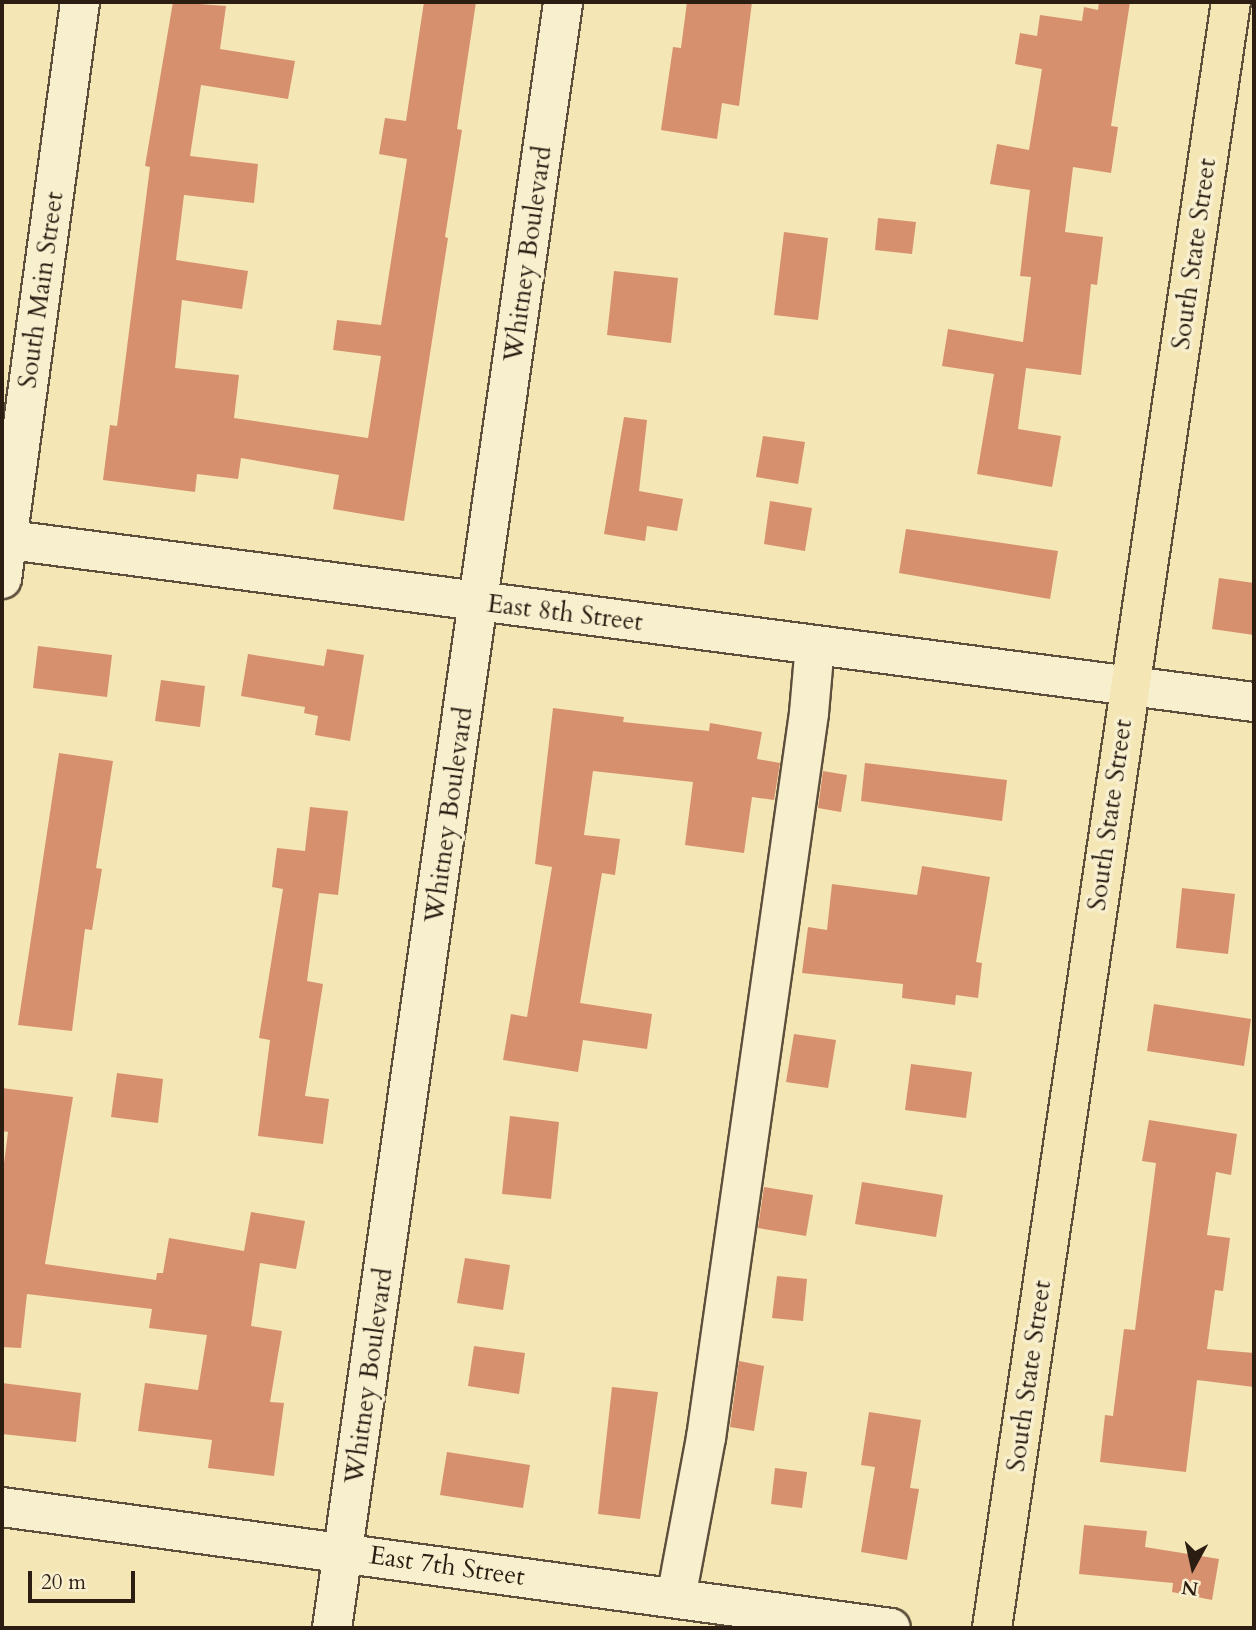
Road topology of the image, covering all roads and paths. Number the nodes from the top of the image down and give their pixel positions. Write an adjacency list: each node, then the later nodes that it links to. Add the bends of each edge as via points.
1 (80, 2): 4 (street, South Main Street)
2 (563, 2): 6 (street, Whitney Boulevard)
3 (1231, 2): 8 (main road, South State Street)
4 (5, 539): 5 (street, South Main Street); 6 (street, East 8th Street)
5 (2, 579)
6 (479, 602): 7 (street, East 8th Street); 11 (street, Whitney Boulevard)
7 (815, 645): 8 (street, East 8th Street); 12 (street, via 712,1397)
8 (1129, 684): 9 (street, East 8th Street); 15 (main road, South State Street)
9 (1254, 702)
10 (2, 1507): 11 (street, East 7th Street)
11 (344, 1552): 12 (street, East 7th Street); 13 (street, Whitney Boulevard)
12 (676, 1598): 14 (street, East 7th Street)
13 (332, 1628)
14 (891, 1628)
15 (992, 1628)

